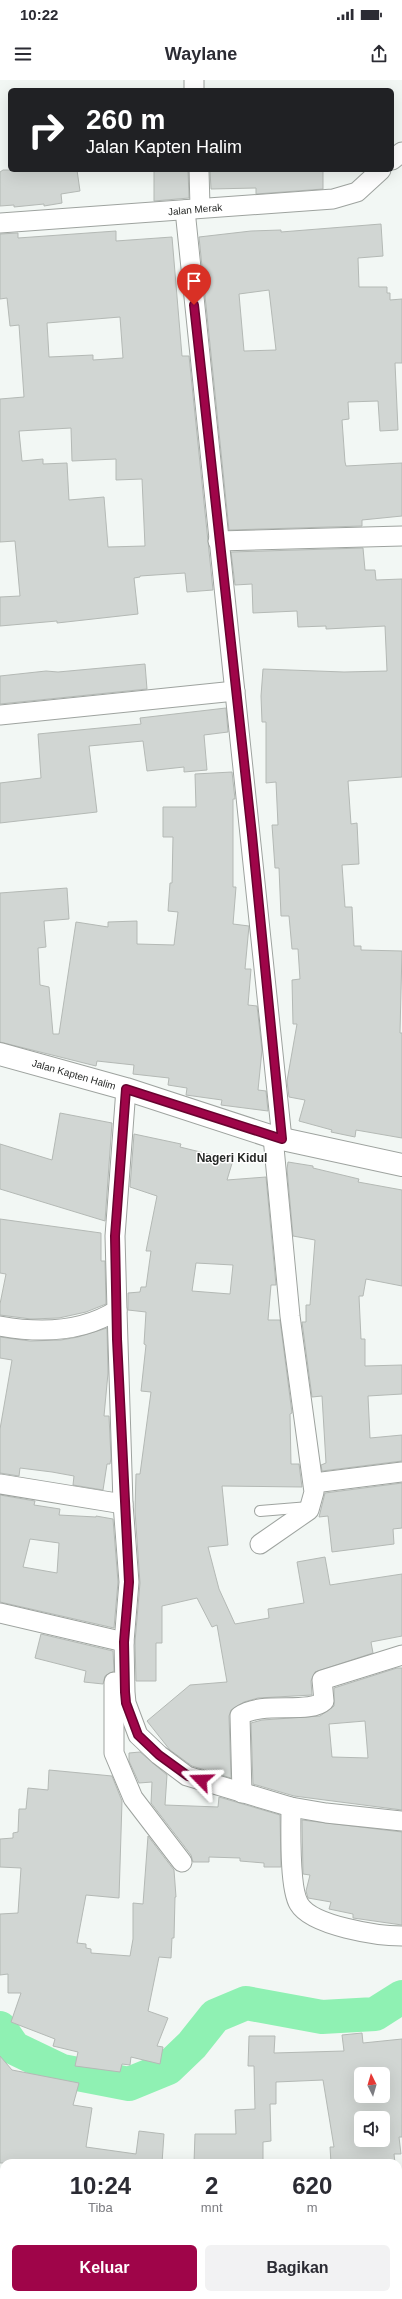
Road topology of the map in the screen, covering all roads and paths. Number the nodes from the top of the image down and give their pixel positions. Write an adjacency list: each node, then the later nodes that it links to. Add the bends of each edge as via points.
1 (402, 152): 2 (street)
2 (394, 158)
3 (199, 172): 5 (street)
4 (379, 172): 5 (street, Jalan Merak, via 357,192 339,198)
5 (192, 209): 6 (street, Jalan Merak); 8 (street)
6 (0, 223)
7 (402, 536): 8 (street)
8 (218, 541): 9 (street)
9 (235, 691): 10 (street); 13 (street, via 252,835)
10 (0, 714)
11 (0, 1054): 12 (main road, Jalan Kapten Halim)
12 (126, 1089): 13 (main road, Jalan Kapten Halim); 15 (street, via 115,1236)
13 (278, 1138): 14 (main road, Jalan Kapten Halim); 18 (street, via 290,1316)
14 (402, 1165)
15 (117, 1310): 16 (street, via 104,1319 50,1330 26,1331); 20 (street)
16 (0, 1326)
17 (402, 1472): 18 (street)
18 (314, 1483): 21 (street)
19 (0, 1484): 20 (street)
20 (123, 1504): 25 (street, via 129,1582)
21 (311, 1507): 22 (lane); 23 (street)
22 (260, 1511)
23 (260, 1544)
24 (0, 1613): 25 (street)
25 (119, 1640): 27 (street, via 126,1703 138,1735 159,1755 188,1776); 30 (street, via 114,1753 133,1798)
26 (402, 1655): 27 (street, via 322,1680 324,1701 318,1705 306,1708 295,1706 248,1710 240,1716)
27 (242, 1793): 28 (street)
28 (291, 1806): 29 (street, via 326,1813); 31 (street, via 293,1875 298,1904 304,1911 338,1927 387,1936)
29 (402, 1821)
30 (182, 1862)
31 (402, 1936)

